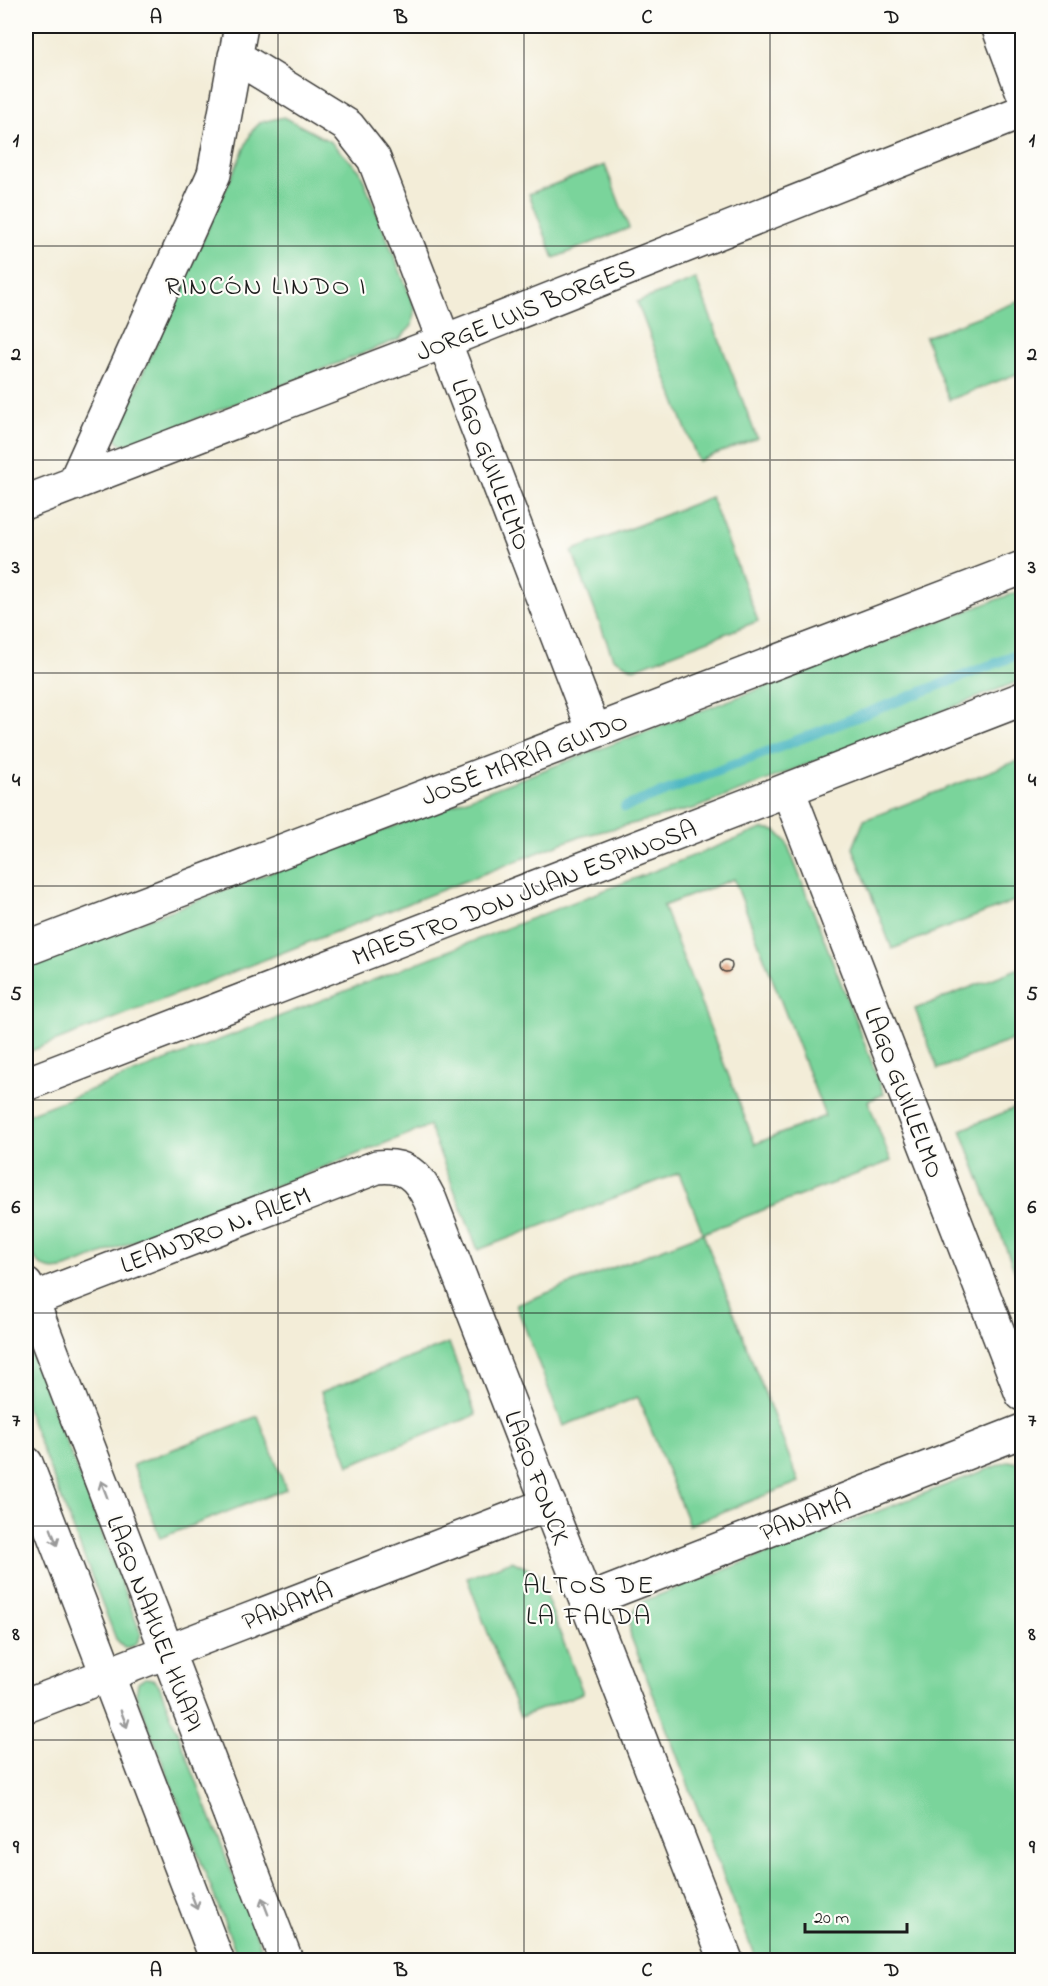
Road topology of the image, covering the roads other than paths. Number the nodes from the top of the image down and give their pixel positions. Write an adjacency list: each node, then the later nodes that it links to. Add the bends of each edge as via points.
1 (998, 26): 3 (street)
2 (238, 41): 5 (street, LAGO GUILLELMO, via 361,140 383,179); 6 (street, via 214,174)
3 (1023, 90)
4 (1023, 112): 5 (street, JORGE LUIS BORGES)
5 (445, 340): 6 (street, JORGE LUIS BORGES); 10 (street, LAGO GUILLELMO)
6 (74, 483): 7 (street, JORGE LUIS BORGES)
7 (26, 502)
8 (1023, 568): 10 (street, JOSÉ MARÍA GUIDO)
9 (1023, 699): 11 (street, MAESTRO DON JUAN ESPINOSA)
10 (594, 731): 12 (street, JOSÉ MARÍA GUIDO)
11 (788, 790): 13 (street, MAESTRO DON JUAN ESPINOSA); 16 (street, LAGO GUILLELMO)
12 (26, 949)
13 (26, 1084)
14 (406, 1169): 15 (street, LEANDRO N. ALEM, via 392,1166 363,1172); 19 (street, LAGO FONCK, via 416,1177 430,1200)
15 (27, 1296): 21 (street, LAGO NAHUEL HUAPI, one-way to 15)
16 (1023, 1394)
17 (1023, 1431): 20 (street, PANAMÁ)
18 (26, 1462): 22 (street, one-way to 22)
19 (549, 1504): 20 (street, LAGO FONCK); 21 (street, PANAMÁ)
20 (586, 1601): 26 (street, LAGO FONCK)
21 (167, 1652): 22 (street, PANAMÁ); 25 (street, LAGO NAHUEL HUAPI, one-way to 21)
22 (107, 1674): 23 (street, PANAMÁ); 24 (street, one-way to 24)
23 (26, 1706)
24 (217, 1960)
25 (286, 1960)
26 (726, 1960)

